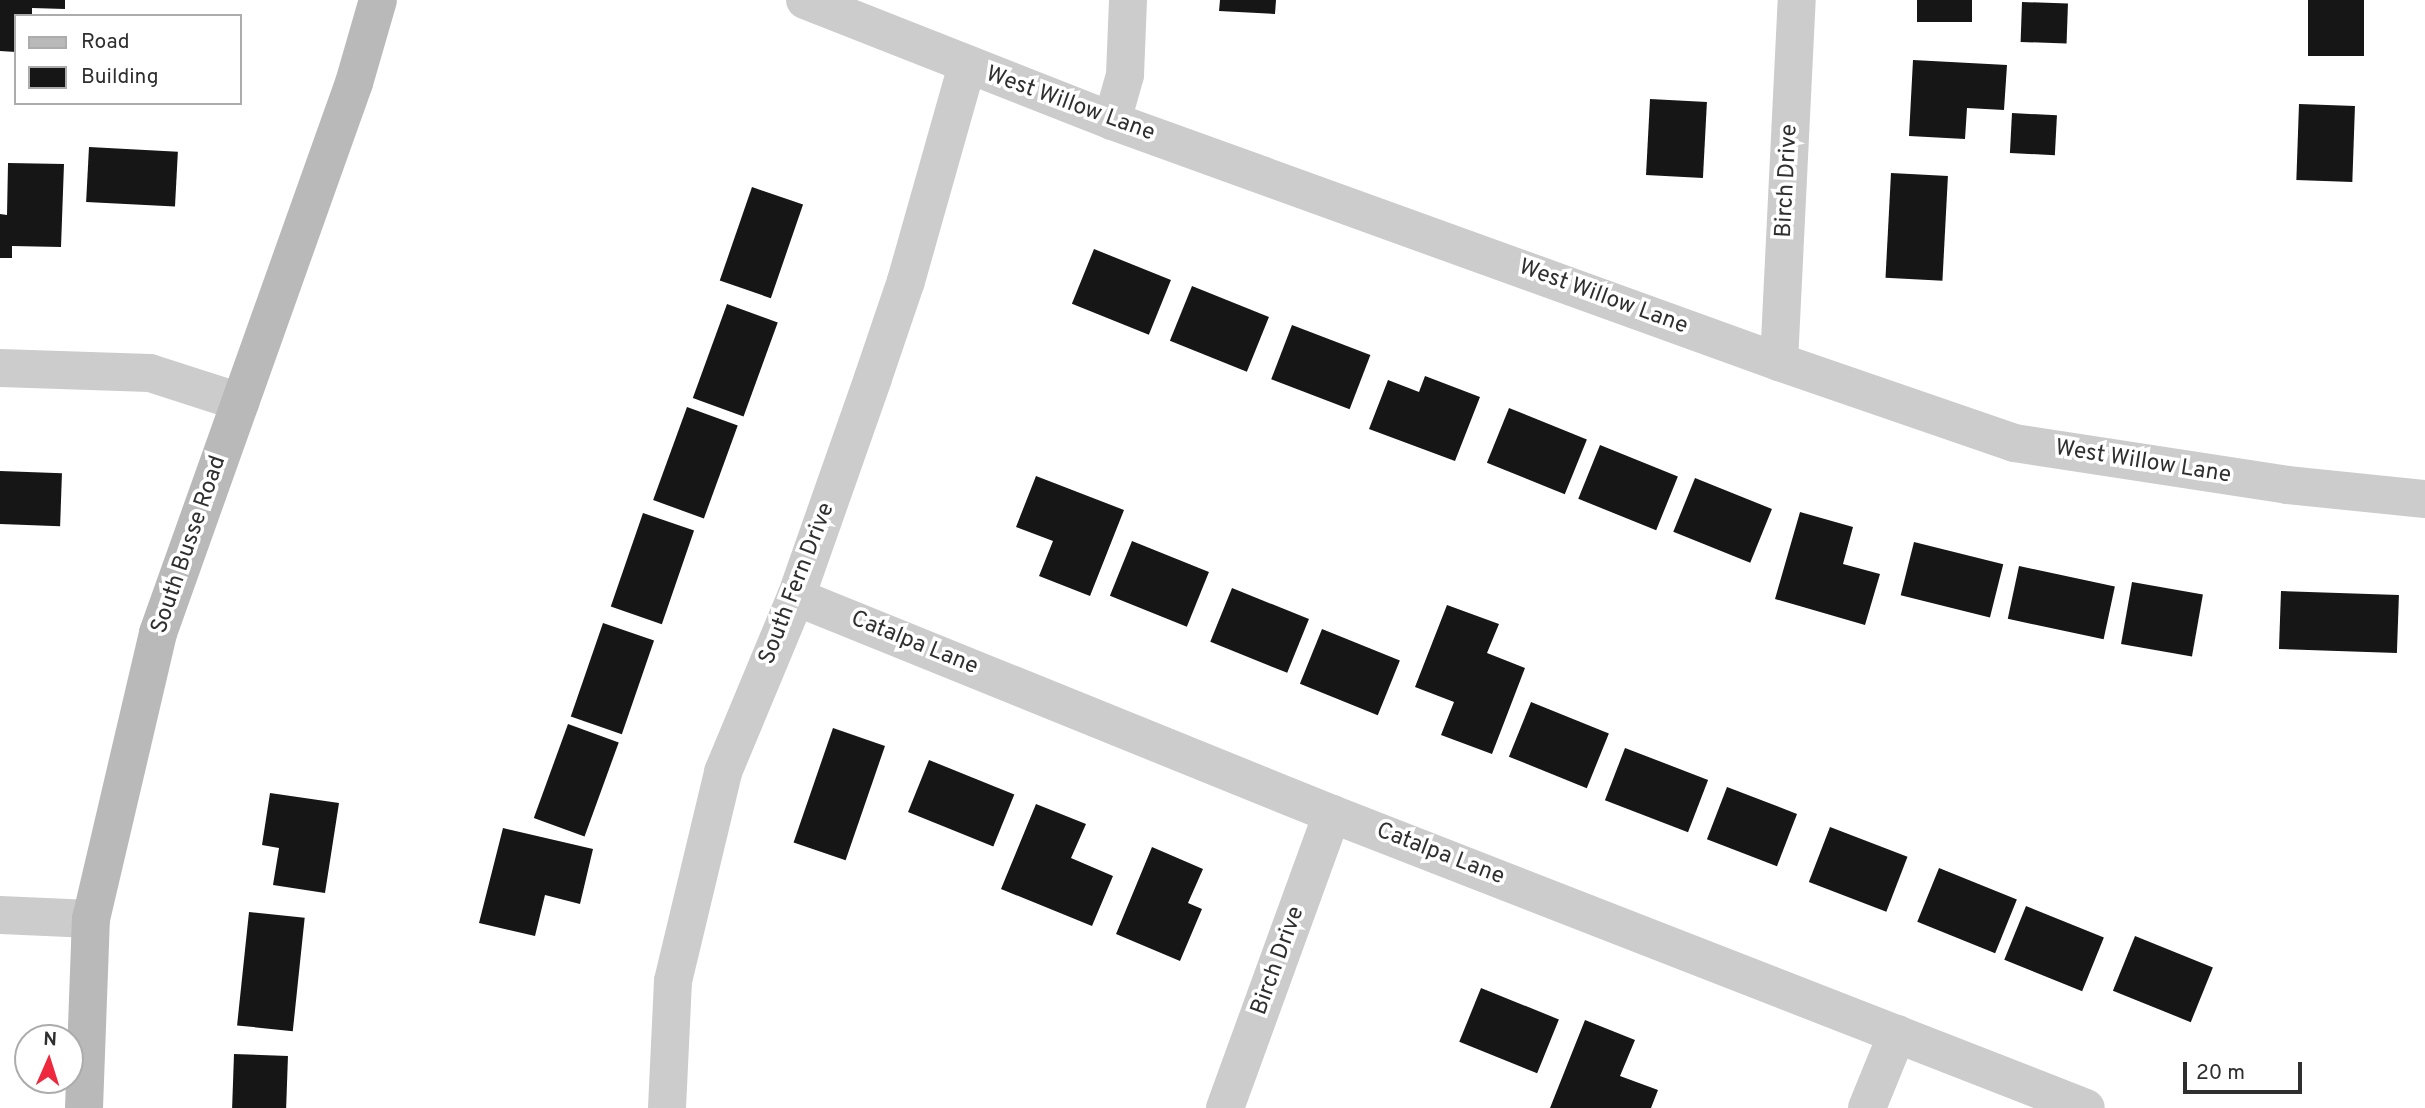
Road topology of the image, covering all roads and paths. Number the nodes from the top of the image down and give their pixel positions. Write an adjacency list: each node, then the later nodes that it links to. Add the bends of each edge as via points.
1 (378, 0): 9 (main road, South Busse Road, via 354,83)
2 (806, 0): 5 (street, West Willow Lane)
3 (1128, 0): 6 (street, via 1125,75)
4 (1797, 0): 7 (street, Birch Drive)
5 (967, 66): 6 (street, West Willow Lane); 11 (street, South Fern Drive, via 906,281)
6 (1112, 121): 7 (street, West Willow Lane)
7 (1779, 362): 10 (street, West Willow Lane, via 2014,443 2287,485)
8 (0, 368): 9 (street, via 150,373)
9 (240, 402): 14 (main road, South Busse Road, via 158,633)
10 (2425, 499)
11 (796, 597): 12 (street, Catalpa Lane); 17 (street, South Fern Drive, via 723,772 673,981)
12 (1332, 814): 15 (street, Catalpa Lane); 18 (street, Birch Drive)
13 (0, 915): 14 (street)
14 (91, 919): 16 (main road, South Busse Road)
15 (1897, 1034): 19 (street); 20 (street, Catalpa Lane)
16 (84, 1108)
17 (667, 1108)
18 (1225, 1108)
19 (1867, 1108)
20 (2086, 1108)

